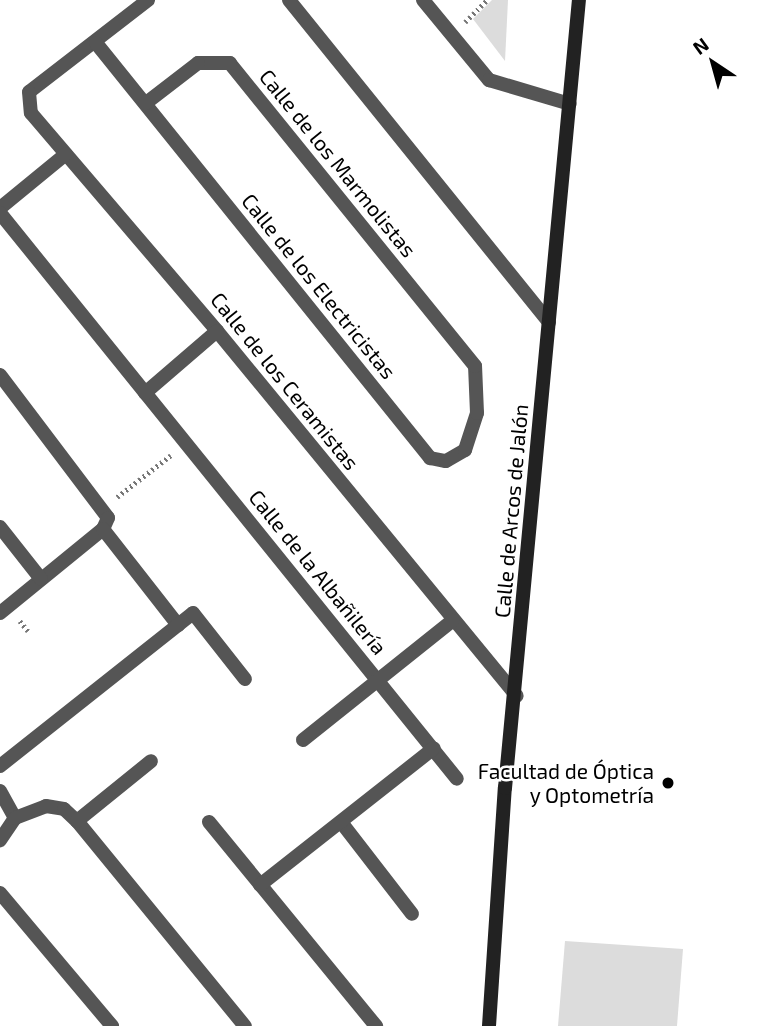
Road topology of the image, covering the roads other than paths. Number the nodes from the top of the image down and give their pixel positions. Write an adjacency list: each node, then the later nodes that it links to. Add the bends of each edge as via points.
1 (148, 0): 5 (street)
2 (289, 0): 10 (street)
3 (423, 0): 7 (street, via 489,80)
4 (579, 0): 7 (street, Calle de Arcos de Jalón)
5 (96, 43): 6 (street, Calle de los Electricistas); 8 (street, Calle de los Ceramistas, via 29,92 31,113)
6 (146, 103): 12 (street, Calle de los Marmolistas, via 198,63 230,63); 12 (street, Calle de los Electricistas, via 430,458 446,461 466,450 477,413)
7 (570, 104): 10 (street, Calle de Arcos de Jalón)
8 (65, 154): 9 (street); 11 (street, Calle de los Ceramistas)
9 (0, 211): 14 (street, Calle de la Albañilería)
10 (549, 322): 23 (street, Calle de Arcos de Jalón)
11 (217, 331): 14 (street); 19 (street, Calle de los Ceramistas)
12 (475, 366)
13 (0, 375): 15 (street)
14 (145, 393): 22 (street, Calle de la Albañilería)
15 (105, 518): 17 (street); 20 (street)
16 (0, 527): 17 (street)
17 (41, 579): 18 (street)
18 (0, 613)
19 (453, 621): 22 (street); 23 (street, Calle de los Ceramistas)
20 (178, 625): 21 (street, via 193,613); 27 (street)
21 (246, 679)
22 (379, 680): 24 (street); 25 (street, Calle de la Albañilería)
23 (517, 696): 41 (street, Calle de Arcos de Jalón, via 505,788)
24 (303, 740)
25 (434, 748): 28 (street, Calle de la Albañilería); 33 (street)
26 (151, 761): 31 (street)
27 (0, 766)
28 (457, 779)
29 (0, 791): 30 (street)
30 (15, 818): 31 (street, via 47,806 64,809); 34 (street)
31 (77, 821): 39 (street)
32 (209, 822): 35 (street)
33 (341, 822): 35 (street); 37 (street)
34 (0, 840)
35 (261, 885): 40 (street)
36 (0, 893): 38 (street)
37 (412, 914)
38 (112, 1026)
39 (244, 1026)
40 (376, 1026)
41 (489, 1026)

